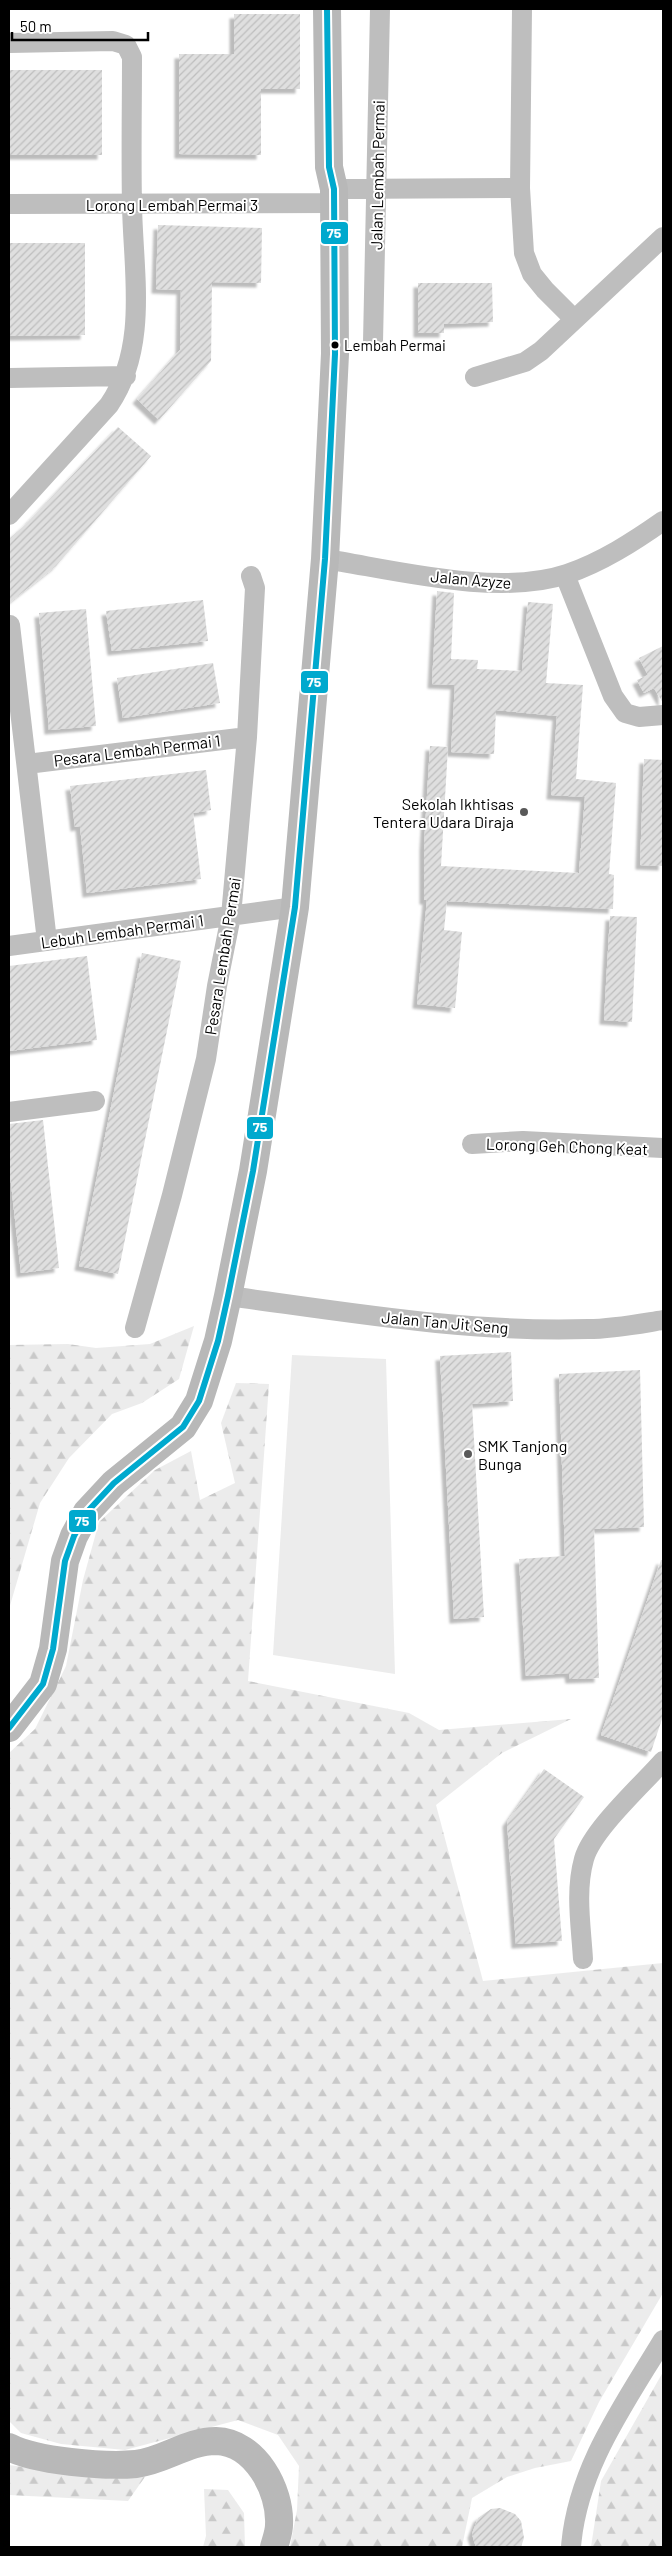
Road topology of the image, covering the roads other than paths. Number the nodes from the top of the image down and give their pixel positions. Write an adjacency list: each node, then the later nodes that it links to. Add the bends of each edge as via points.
1 (327, 9): 8 (main road, via 329,167)
2 (341, 9): 8 (main road, via 341,167)
3 (380, 9): 7 (street, Jalan Lembah Permai)
4 (522, 9): 6 (street)
5 (9, 43): 10 (street, via 113,42 126,45 132,57)
6 (520, 188): 7 (street, Lorong Lembah Permai 3); 12 (street, via 524,253 532,274)
7 (376, 189): 8 (street, Lorong Lembah Permai 3); 13 (street, Jalan Lembah Permai)
8 (334, 196): 10 (street, Lorong Lembah Permai 3); 19 (main road, via 335,354)
9 (9, 204): 10 (street, Lorong Lembah Permai 3)
10 (132, 205): 14 (street, via 136,323)
11 (663, 237): 12 (street)
12 (574, 319): 15 (street, via 541,351 524,362)
13 (373, 342)
14 (126, 376): 16 (street); 17 (street, via 109,405)
15 (475, 377)
16 (9, 378)
17 (9, 515)
18 (663, 521): 20 (street, Jalan Azyze, via 600,562)
19 (325, 559): 20 (street, Jalan Azyze, via 470,582 518,583); 26 (main road)
20 (565, 575): 23 (street, via 613,696 624,712 639,717)
21 (252, 576): 24 (street, Pesara Lembah Permai, via 255,588)
22 (10, 625): 25 (street)
23 (663, 715)
24 (247, 736): 25 (street, Pesara Lembah Permai 1); 27 (street, Pesara Lembah Permai)
25 (27, 764): 28 (street)
26 (295, 908): 27 (street, Lebuh Lembah Permai 1); 34 (main road)
27 (231, 916): 28 (street, Lebuh Lembah Permai 1); 36 (street, Pesara Lembah Permai, via 206,1059)
28 (48, 941): 29 (street, Lebuh Lembah Permai 1)
29 (9, 946)
30 (95, 1101): 31 (street)
31 (9, 1112)
32 (472, 1144): 33 (street, Lorong Geh Chong Keat, via 523,1142)
33 (663, 1148)
34 (228, 1296): 35 (street, Jalan Tan Jit Seng, via 482,1326 588,1329); 37 (main road, via 199,1401 183,1427 114,1483 87,1512 74,1536 65,1562 53,1648 43,1684)
35 (663, 1320)
36 (135, 1328)
37 (9, 1728)
38 (663, 1761): 39 (street, via 604,1825 584,1858 579,1899)
39 (583, 1958)
40 (663, 2340): 43 (street, via 605,2437 581,2492)
41 (9, 2447): 42 (main road, via 23,2454 136,2464 154,2461 190,2445 217,2441 236,2447 254,2458 266,2475 276,2499 279,2525)
42 (274, 2547)
43 (571, 2547)

